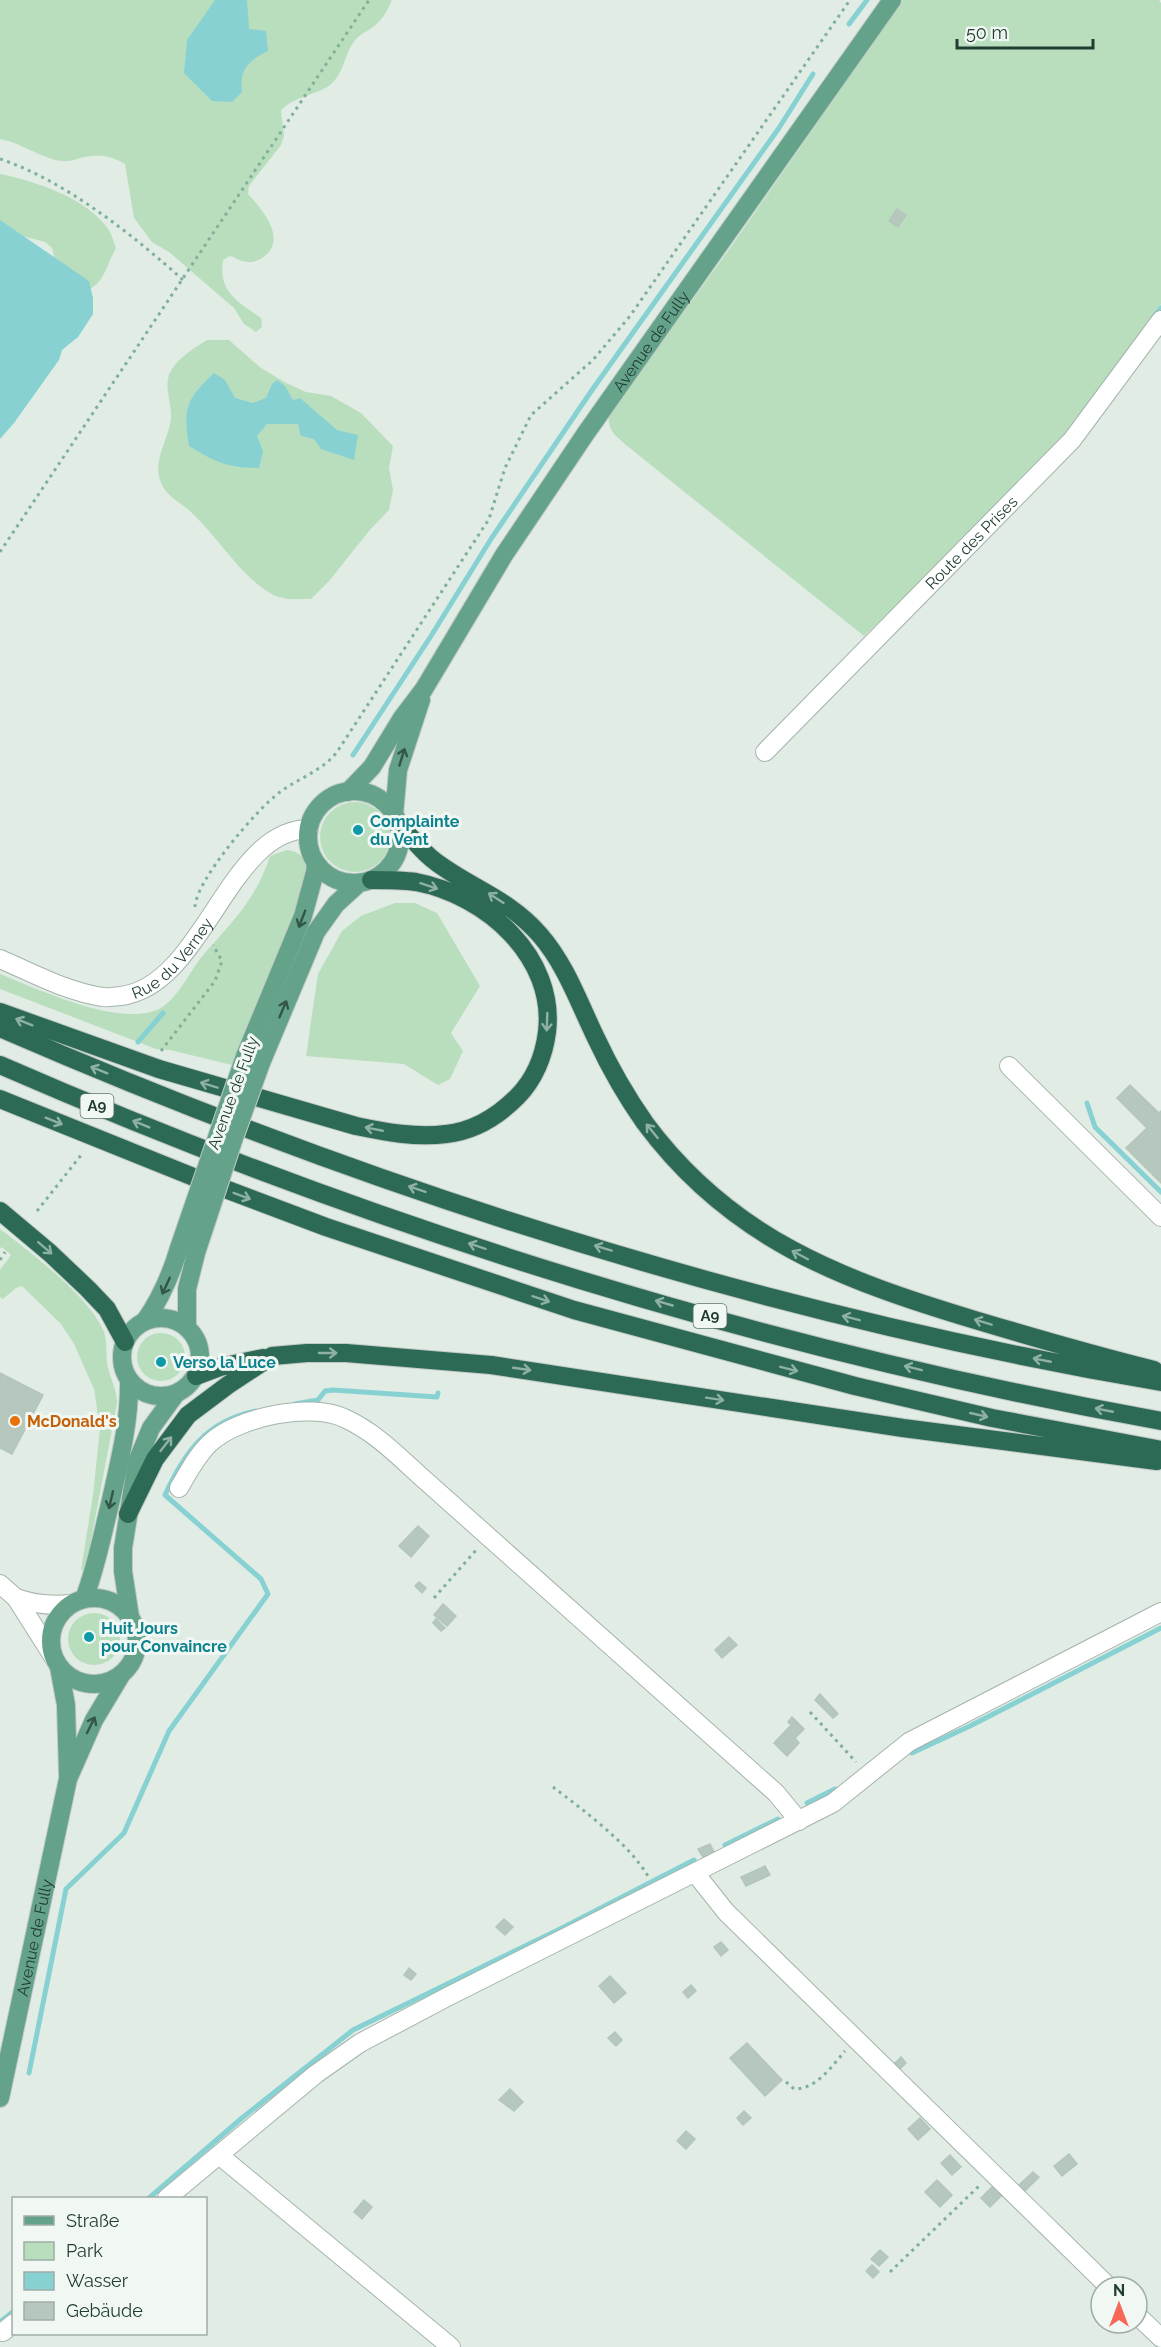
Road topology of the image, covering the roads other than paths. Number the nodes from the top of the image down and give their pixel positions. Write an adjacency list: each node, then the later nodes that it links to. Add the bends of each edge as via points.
1 (892, 0): 3 (main road, Avenue de Fully, via 586,433 504,555)
2 (1161, 320): 4 (street, Route des Prises, via 1072,440)
3 (424, 689): 5 (main road, Avenue de Fully, via 372,767); 6 (main road, Avenue de Fully, one-way to 3, via 398,770)
4 (765, 752)
5 (348, 792): 6 (main road, via 375,796); 7 (main road, via 326,801)
6 (396, 819): 9 (main road, via 400,844 396,857 388,869); 24 (highway, one-way to 6, via 1046,1342 855,1280 795,1253 738,1216 679,1163 633,1105 604,1055 564,970 540,936 514,910 431,859)
7 (309, 829): 8 (main road, via 309,846); 10 (street, Rue du Verney, via 288,831 266,846 237,878 175,965 154,983 132,994 105,998 71,989)
8 (316, 862): 9 (main road, via 334,879); 13 (main road, Avenue de Fully, one-way to 13, via 303,916)
9 (365, 882): 11 (highway, one-way to 11, via 418,882 471,904 516,939 536,968 548,1007 542,1057 521,1094 479,1125 436,1135 356,1126 159,1070); 13 (main road, Avenue de Fully, one-way to 9, via 316,932 336,904)
10 (0, 959)
11 (0, 1012)
12 (0, 1028): 27 (highway, one-way to 12, via 987,1350 868,1322 572,1239 283,1141)
13 (253, 1060): 19 (main road, Avenue de Fully, bridge)
14 (0, 1065): 29 (highway, A9, one-way to 14, via 850,1353 573,1276 258,1169)
15 (1009, 1066): 18 (street)
16 (0, 1099): 30 (highway, A9, one-way to 30, via 326,1227 574,1310 855,1386 992,1418)
17 (0, 1210): 22 (highway, one-way to 22, via 51,1253 107,1309)
18 (1161, 1217)
19 (188, 1251): 20 (main road, Avenue de Fully, one-way to 20); 21 (main road, Avenue de Fully)
20 (145, 1322): 21 (main road, via 169,1319); 22 (main road)
21 (187, 1327): 25 (main road, via 200,1347)
22 (125, 1342): 26 (main road, via 122,1359)
23 (272, 1356): 25 (highway, via 240,1361); 31 (highway, one-way to 31, via 346,1353 469,1363 903,1428); 33 (highway, one-way to 23, via 155,1459 189,1415)
24 (1161, 1372)
25 (196, 1377): 28 (main road)
26 (129, 1380): 28 (main road, via 149,1395); 36 (main road, one-way to 36, via 121,1458 100,1545)
27 (1161, 1382)
28 (175, 1395): 33 (main road, via 144,1441)
29 (1161, 1421)
30 (1161, 1450)
31 (1161, 1461)
32 (179, 1488): 42 (street, via 203,1450 223,1433 266,1417 318,1410 342,1416 365,1429 488,1537 776,1793)
33 (128, 1514): 38 (main road, via 123,1571)
34 (0, 1584): 35 (street)
35 (16, 1598): 36 (street, via 52,1606); 39 (street)
36 (77, 1601): 38 (main road, via 110,1600); 39 (main road, via 59,1614 52,1628 50,1644)
37 (1161, 1612): 42 (street, via 918,1736 833,1803)
38 (130, 1617): 40 (main road, via 136,1630 136,1650)
39 (56, 1662): 40 (main road, via 69,1677 88,1684 109,1682); 41 (main road, Avenue de Fully, via 66,1705)
40 (121, 1675): 41 (main road, Avenue de Fully, one-way to 40, via 94,1720)
41 (68, 1779): 44 (main road, Avenue de Fully)
42 (799, 1821): 43 (street)
43 (695, 1873): 45 (street, via 360,2043 316,2074); 47 (street, via 726,1912)
44 (0, 2098)
45 (219, 2155): 46 (street); 50 (street)
46 (169, 2197)
47 (1097, 2275)
48 (1149, 2326): 49 (street)
49 (1161, 2338)
50 (451, 2347)

